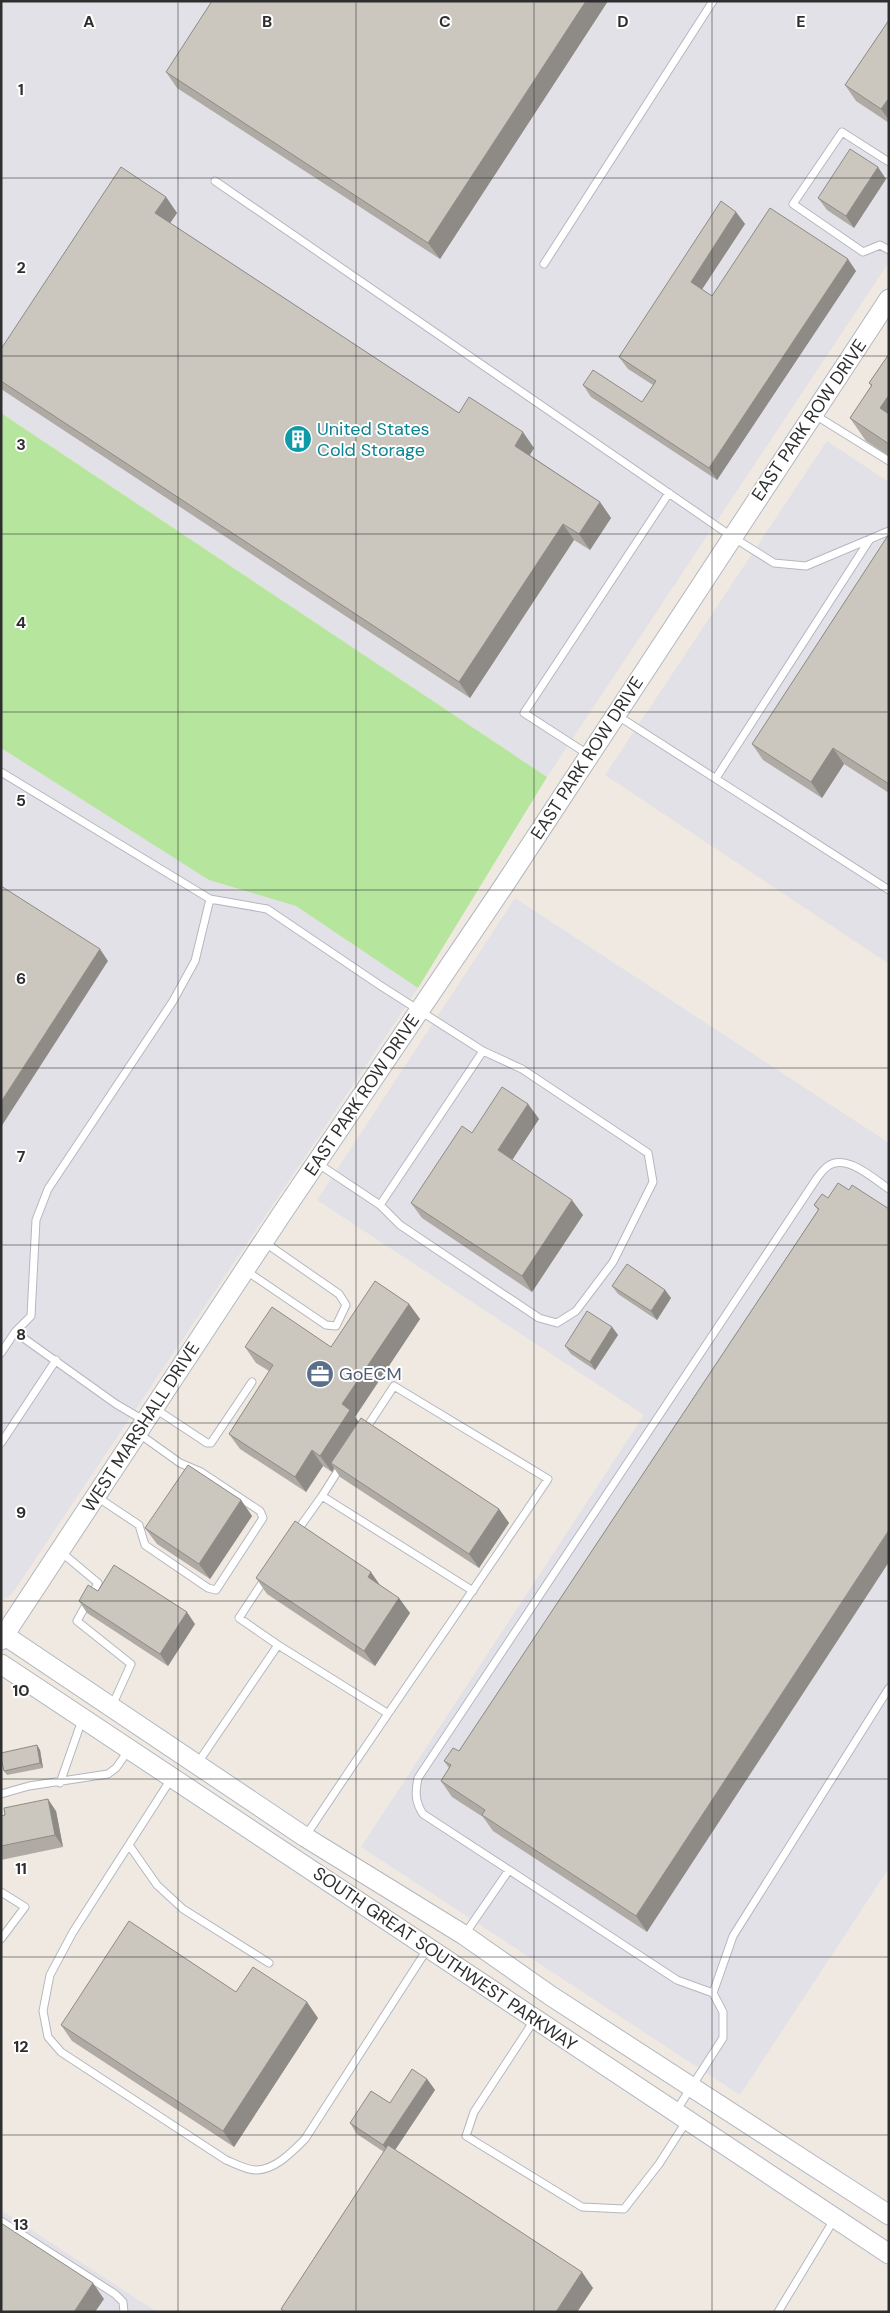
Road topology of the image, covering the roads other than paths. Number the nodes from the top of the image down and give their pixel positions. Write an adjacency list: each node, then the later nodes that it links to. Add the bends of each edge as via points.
1 (713, 1): 5 (lane)
2 (889, 162): 4 (lane, via 842,132 793,204 863,252 880,245)
3 (215, 181): 9 (lane)
4 (889, 250)
5 (544, 264)
6 (889, 299): 7 (main road, EAST PARK ROW DRIVE)
7 (812, 413): 8 (lane); 11 (main road, EAST PARK ROW DRIVE)
8 (889, 461)
9 (668, 493): 11 (lane); 14 (lane, via 524,714)
10 (889, 531): 12 (lane)
11 (732, 536): 12 (lane, via 774,563 806,566); 13 (main road, EAST PARK ROW DRIVE)
12 (870, 539): 16 (lane)
13 (615, 714): 14 (main road, EAST PARK ROW DRIVE); 16 (lane)
14 (588, 756): 19 (main road, EAST PARK ROW DRIVE)
15 (1, 772): 18 (lane)
16 (716, 778): 17 (lane)
17 (889, 890)
18 (210, 899): 19 (lane, via 267,909); 27 (lane, via 195,961 168,1009 48,1189 36,1220 31,1316)
19 (420, 1009): 20 (lane); 21 (main road, EAST PARK ROW DRIVE)
20 (483, 1051): 23 (lane); 23 (lane, via 522,1069 648,1153 653,1182 614,1262 576,1310 557,1323 539,1318 400,1225)
21 (317, 1162): 23 (lane); 24 (main road, EAST PARK ROW DRIVE)
22 (889, 1189): 60 (lane, via 850,1164 840,1162 829,1165 817,1178 418,1778 415,1792 417,1805 423,1814)
23 (380, 1205)
24 (281, 1215): 25 (main road, WEST MARSHALL DRIVE)
25 (263, 1242): 26 (main road, WEST MARSHALL DRIVE); 26 (lane, via 339,1294 346,1305 336,1326 326,1325)
26 (245, 1270): 31 (main road, WEST MARSHALL DRIVE)
27 (15, 1332): 28 (lane); 29 (lane)
28 (1, 1353)
29 (56, 1360): 31 (lane, via 116,1404); 33 (lane)
30 (252, 1382): 31 (lane, via 211,1443)
31 (146, 1421): 35 (lane, via 180,1463); 37 (main road, WEST MARSHALL DRIVE)
32 (363, 1433): 44 (lane, via 394,1386 548,1479)
33 (1, 1442)
34 (348, 1457): 38 (lane)
35 (190, 1467): 36 (lane); 41 (lane, via 260,1511 263,1518 216,1590 208,1588 145,1545)
36 (184, 1475)
37 (96, 1496): 41 (lane, via 139,1525); 42 (main road, WEST MARSHALL DRIVE)
38 (322, 1496): 40 (lane); 44 (lane)
39 (148, 1530): 41 (lane)
40 (294, 1536)
41 (143, 1537)
42 (59, 1551): 45 (main road, WEST MARSHALL DRIVE); 49 (lane, via 98,1583 76,1621 131,1664)
43 (272, 1569): 46 (lane, via 239,1618)
44 (473, 1591): 50 (lane)
45 (2, 1636): 49 (main road, SOUTH GREAT SOUTHWEST PARKWAY)
46 (278, 1645): 50 (lane); 53 (lane)
47 (1, 1664): 51 (main road, SOUTH GREAT SOUTHWEST PARKWAY)
48 (889, 1688): 66 (lane, via 733,1936)
49 (112, 1706): 53 (main road, SOUTH GREAT SOUTHWEST PARKWAY)
50 (387, 1713): 57 (lane)
51 (83, 1718): 52 (main road, SOUTH GREAT SOUTHWEST PARKWAY); 55 (lane)
52 (130, 1749): 54 (main road, SOUTH GREAT SOUTHWEST PARKWAY); 55 (lane, via 108,1774)
53 (197, 1764): 57 (main road, SOUTH GREAT SOUTHWEST PARKWAY)
54 (172, 1777): 58 (lane); 59 (main road, SOUTH GREAT SOUTHWEST PARKWAY)
55 (60, 1783): 56 (lane)
56 (2, 1793)
57 (305, 1837): 59 (main road); 62 (main road, SOUTH GREAT SOUTHWEST PARKWAY)
58 (129, 1845): 64 (lane, via 72,1932 50,1975 43,2010 48,2038 60,2052 226,2160 254,2170 268,2167 290,2154 305,2139); 65 (lane, via 157,1885 184,1909)
59 (292, 1857): 64 (main road, SOUTH GREAT SOUTHWEST PARKWAY)
60 (509, 1870): 62 (lane); 66 (lane, via 677,1980)
61 (1, 1892): 63 (lane, via 25,1908)
62 (464, 1935): 67 (main road, SOUTH GREAT SOUTHWEST PARKWAY)
63 (1, 1939)
64 (428, 1948): 68 (main road, SOUTH GREAT SOUTHWEST PARKWAY)
65 (269, 1964)
66 (713, 1992): 69 (lane, via 723,2012 724,2038)
67 (550, 1996): 68 (main road); 69 (main road, SOUTH GREAT SOUTHWEST PARKWAY)
68 (535, 2019): 70 (main road, SOUTH GREAT SOUTHWEST PARKWAY); 70 (lane, via 474,2112 466,2136 582,2207 624,2209 659,2164)
69 (691, 2087): 70 (lane); 71 (main road, SOUTH GREAT SOUTHWEST PARKWAY)
70 (680, 2117): 72 (main road, SOUTH GREAT SOUTHWEST PARKWAY)
71 (889, 2215)
72 (835, 2218): 74 (main road, SOUTH GREAT SOUTHWEST PARKWAY); 76 (lane)
73 (1, 2221): 75 (lane, via 115,2294 123,2302)
74 (889, 2254)
75 (124, 2312)
76 (778, 2312)

